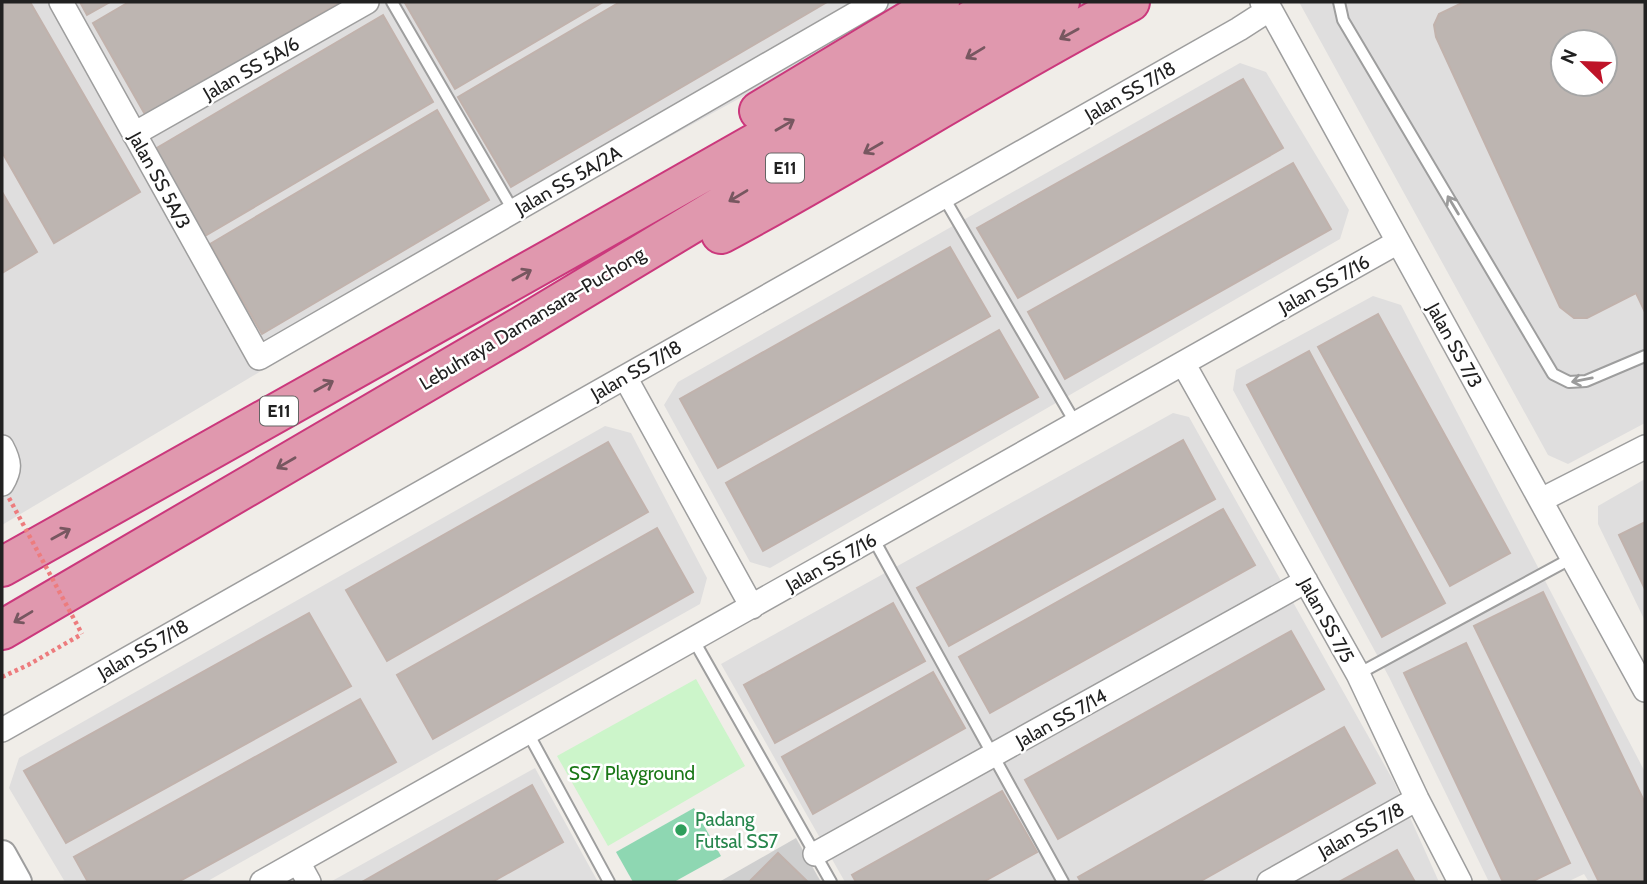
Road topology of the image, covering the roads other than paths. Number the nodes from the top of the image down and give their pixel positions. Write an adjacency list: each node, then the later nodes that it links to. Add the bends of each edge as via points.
1 (61, 2): 11 (street, Jalan SS 5A/3)
2 (367, 2): 11 (street, Jalan SS 5A/6)
3 (392, 2): 13 (lane)
4 (940, 2): 15 (highway, via 639,184)
5 (1003, 2): 15 (highway, Lebuhraya Damansara–Puchong / E11, one-way to 5)
6 (1130, 2): 16 (highway, one-way to 16, via 779,204 616,291)
7 (1339, 2): 17 (lane, one-way to 7, via 1586,381 1569,382 1553,374 1343,20)
8 (1057, 3): 16 (highway, Lebuhraya Damansara–Puchong / E11, one-way to 16)
9 (865, 5): 13 (street, Jalan SS 5A/2A)
10 (1266, 6): 12 (street, Jalan SS 7/18, via 1227,35); 14 (street, Jalan SS 7/3)
11 (134, 134): 18 (street, Jalan SS 5A/3)
12 (943, 196): 20 (street, Jalan SS 7/18); 21 (lane)
13 (514, 212): 18 (street, Jalan SS 5A/2A)
14 (1398, 242): 19 (street, Jalan SS 7/16); 25 (street, Jalan SS 7/3)
15 (556, 256): 28 (highway, Lebuhraya Damansara–Puchong / E11, one-way to 15)
16 (515, 330): 31 (highway, Lebuhraya Damansara–Puchong / E11, one-way to 31)
17 (1645, 356)
18 (259, 358)
19 (1183, 363): 21 (street, Jalan SS 7/16); 29 (street, Jalan SS 7/5)
20 (625, 377): 30 (street); 35 (street, Jalan SS 7/18)
21 (1076, 424): 26 (street, Jalan SS 7/16)
22 (2, 447): 24 (street, via 9,461)
23 (1645, 447): 25 (street)
24 (6, 486)
25 (1541, 500): 27 (street, Jalan SS 7/3)
26 (873, 538): 30 (street, Jalan SS 7/16); 37 (lane)
27 (1572, 558): 33 (lane); 34 (street, Jalan SS 7/3)
28 (2, 567)
29 (1306, 582): 33 (street, Jalan SS 7/5); 37 (street, Jalan SS 7/14)
30 (752, 607): 32 (street, Jalan SS 7/16)
31 (2, 630)
32 (693, 639): 36 (street, Jalan SS 7/16); 39 (lane)
33 (1357, 674): 38 (street, Jalan SS 7/5)
34 (1645, 690)
35 (2, 730)
36 (528, 733): 41 (street, Jalan SS 7/16); 44 (lane)
37 (993, 755): 39 (street, Jalan SS 7/14); 46 (lane)
38 (1417, 799): 47 (street, Jalan SS 7/8); 48 (street, Jalan SS 7/5)
39 (815, 854): 45 (lane)
40 (2, 855): 42 (street)
41 (303, 872): 43 (street, Jalan SS 7/16)
42 (17, 882)
43 (262, 882)
44 (609, 882)
45 (831, 882)
46 (1063, 882)
47 (1269, 882)
48 (1460, 882)

